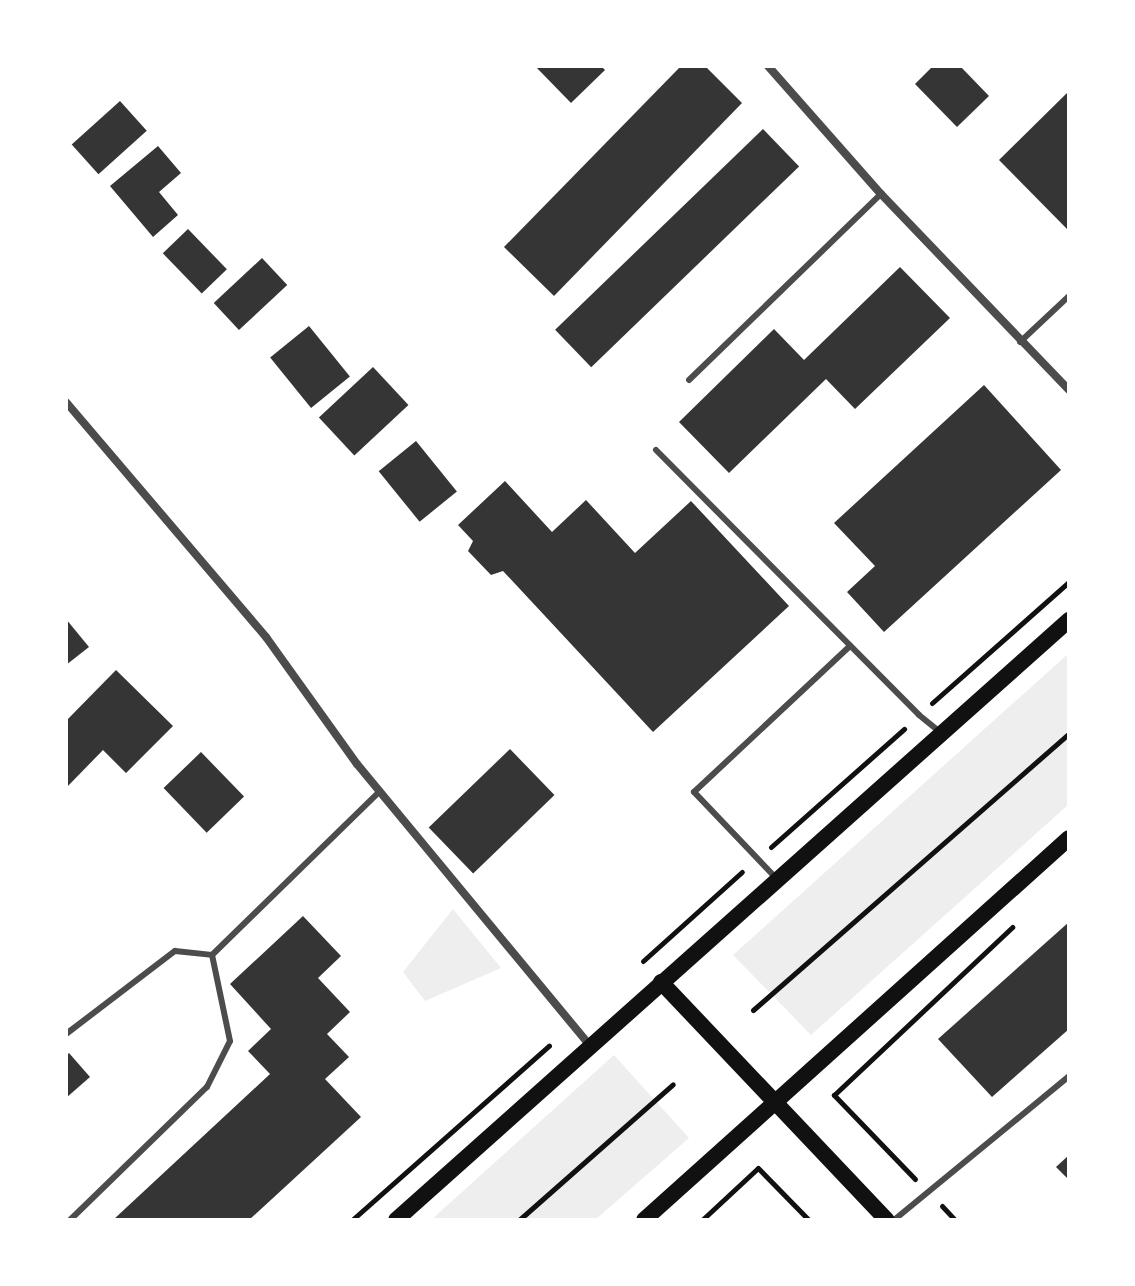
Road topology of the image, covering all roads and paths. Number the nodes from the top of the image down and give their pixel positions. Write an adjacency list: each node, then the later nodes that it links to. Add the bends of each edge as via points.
1 (768, 66): 2 (street)
2 (881, 194): 4 (street); 5 (lane)
3 (1069, 296): 4 (lane)
4 (1020, 342): 6 (street)
5 (689, 380)
6 (1069, 390)
7 (66, 402): 15 (street, via 266,637)
8 (656, 450): 11 (lane)
9 (1069, 582): 12 (path)
10 (1069, 620): 13 (main road)
11 (850, 646): 12 (lane); 17 (lane, via 694,792)
12 (919, 715): 13 (lane); 17 (path)
13 (942, 733): 18 (main road)
14 (1069, 733): 23 (path)
15 (380, 791): 20 (lane); 24 (street)
16 (1069, 838): 29 (main road)
17 (758, 858): 18 (lane); 21 (path)
18 (777, 878): 22 (main road)
19 (1024, 916): 30 (path, via 834,1095)
20 (212, 955): 25 (lane, via 175,951); 31 (lane, via 230,1041 207,1087)
21 (642, 962)
22 (661, 982): 26 (main road); 29 (main road)
23 (753, 1010)
24 (573, 1025): 26 (street); 32 (path)
25 (66, 1034)
26 (590, 1046): 33 (main road)
27 (1069, 1076): 30 (lane)
28 (673, 1084): 34 (path)
29 (774, 1104): 35 (main road); 38 (main road)
30 (926, 1191): 39 (lane); 40 (path)
31 (70, 1220)
32 (352, 1220)
33 (396, 1220)
34 (519, 1220)
35 (644, 1220)
36 (702, 1220): 37 (path, via 758,1168)
37 (809, 1220)
38 (887, 1220)
39 (894, 1220)
40 (955, 1220)

